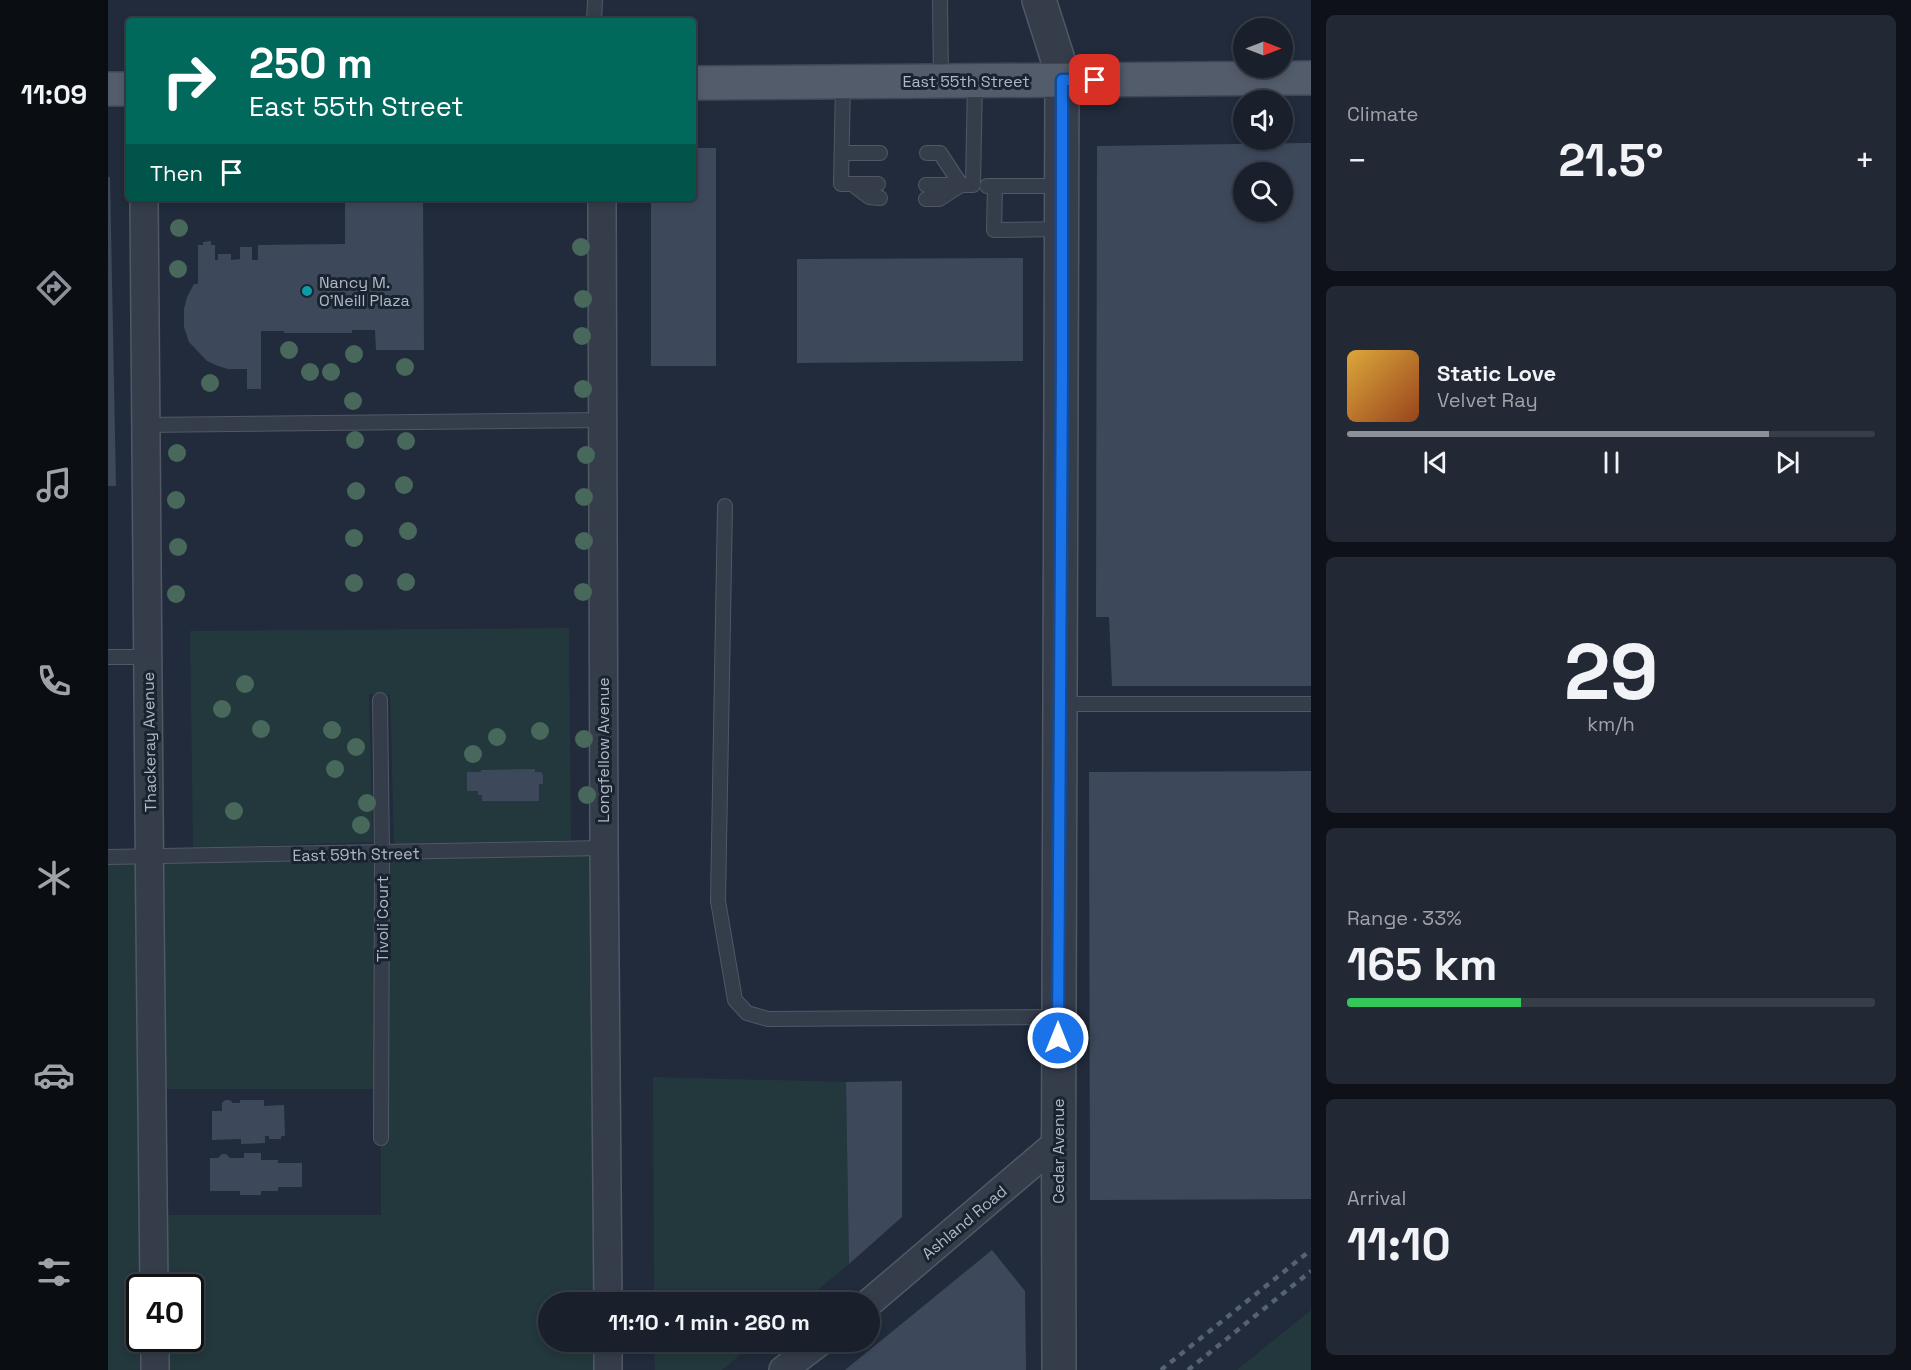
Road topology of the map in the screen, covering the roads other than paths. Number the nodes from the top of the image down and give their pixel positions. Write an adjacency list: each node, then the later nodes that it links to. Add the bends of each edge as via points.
1 (595, 0): 4 (lane)
2 (940, 0): 7 (lane)
3 (1039, 0): 6 (street, Cedar Avenue)
4 (594, 18)
5 (1311, 78): 6 (main road, East 55th Street)
6 (1062, 80): 8 (main road, East 55th Street); 18 (street, Cedar Avenue)
7 (941, 81): 8 (main road, East 55th Street); 9 (main road, East 55th Street)
8 (975, 81): 16 (lane)
9 (843, 82): 10 (main road, East 55th Street); 13 (lane)
10 (696, 83)
11 (108, 89): 12 (main road)
12 (126, 89)
13 (842, 153): 14 (lane); 19 (lane, via 842,184)
14 (880, 153)
15 (927, 153): 16 (lane, via 940,153)
16 (967, 185): 17 (lane); 20 (lane)
17 (994, 186): 18 (lane); 23 (lane, via 994,230)
18 (1062, 186): 23 (street, Cedar Avenue)
19 (879, 191)
20 (926, 192)
21 (144, 201): 25 (street, Thackeray Avenue)
22 (602, 201): 24 (street, Longfellow Avenue)
23 (1062, 229): 30 (street, Cedar Avenue)
24 (603, 420): 25 (lane); 32 (street, Longfellow Avenue)
25 (144, 425): 28 (street, Thackeray Avenue)
26 (725, 506): 36 (lane, via 718,901 735,1000 747,1013 768,1019)
27 (108, 657): 28 (lane)
28 (147, 657): 34 (street, Thackeray Avenue)
29 (380, 700): 33 (lane, Tivoli Court)
30 (1059, 704): 31 (lane); 36 (street, Cedar Avenue)
31 (1311, 704)
32 (604, 848): 33 (lane, East 59th Street); 40 (street, Longfellow Avenue)
33 (382, 854): 34 (lane, East 59th Street); 37 (lane, Tivoli Court)
34 (151, 856): 35 (lane, East 59th Street); 39 (street, Thackeray Avenue)
35 (108, 857)
36 (1058, 1017): 38 (street, Cedar Avenue)
37 (381, 1138)
38 (1058, 1142): 41 (street, Ashland Road); 48 (street, Cedar Avenue)
39 (154, 1274)
40 (608, 1292)
41 (880, 1293)
42 (154, 1352): 45 (street)
43 (608, 1352): 46 (street)
44 (807, 1352): 47 (street)
45 (154, 1370)
46 (608, 1370)
47 (783, 1370)
48 (1059, 1370)

